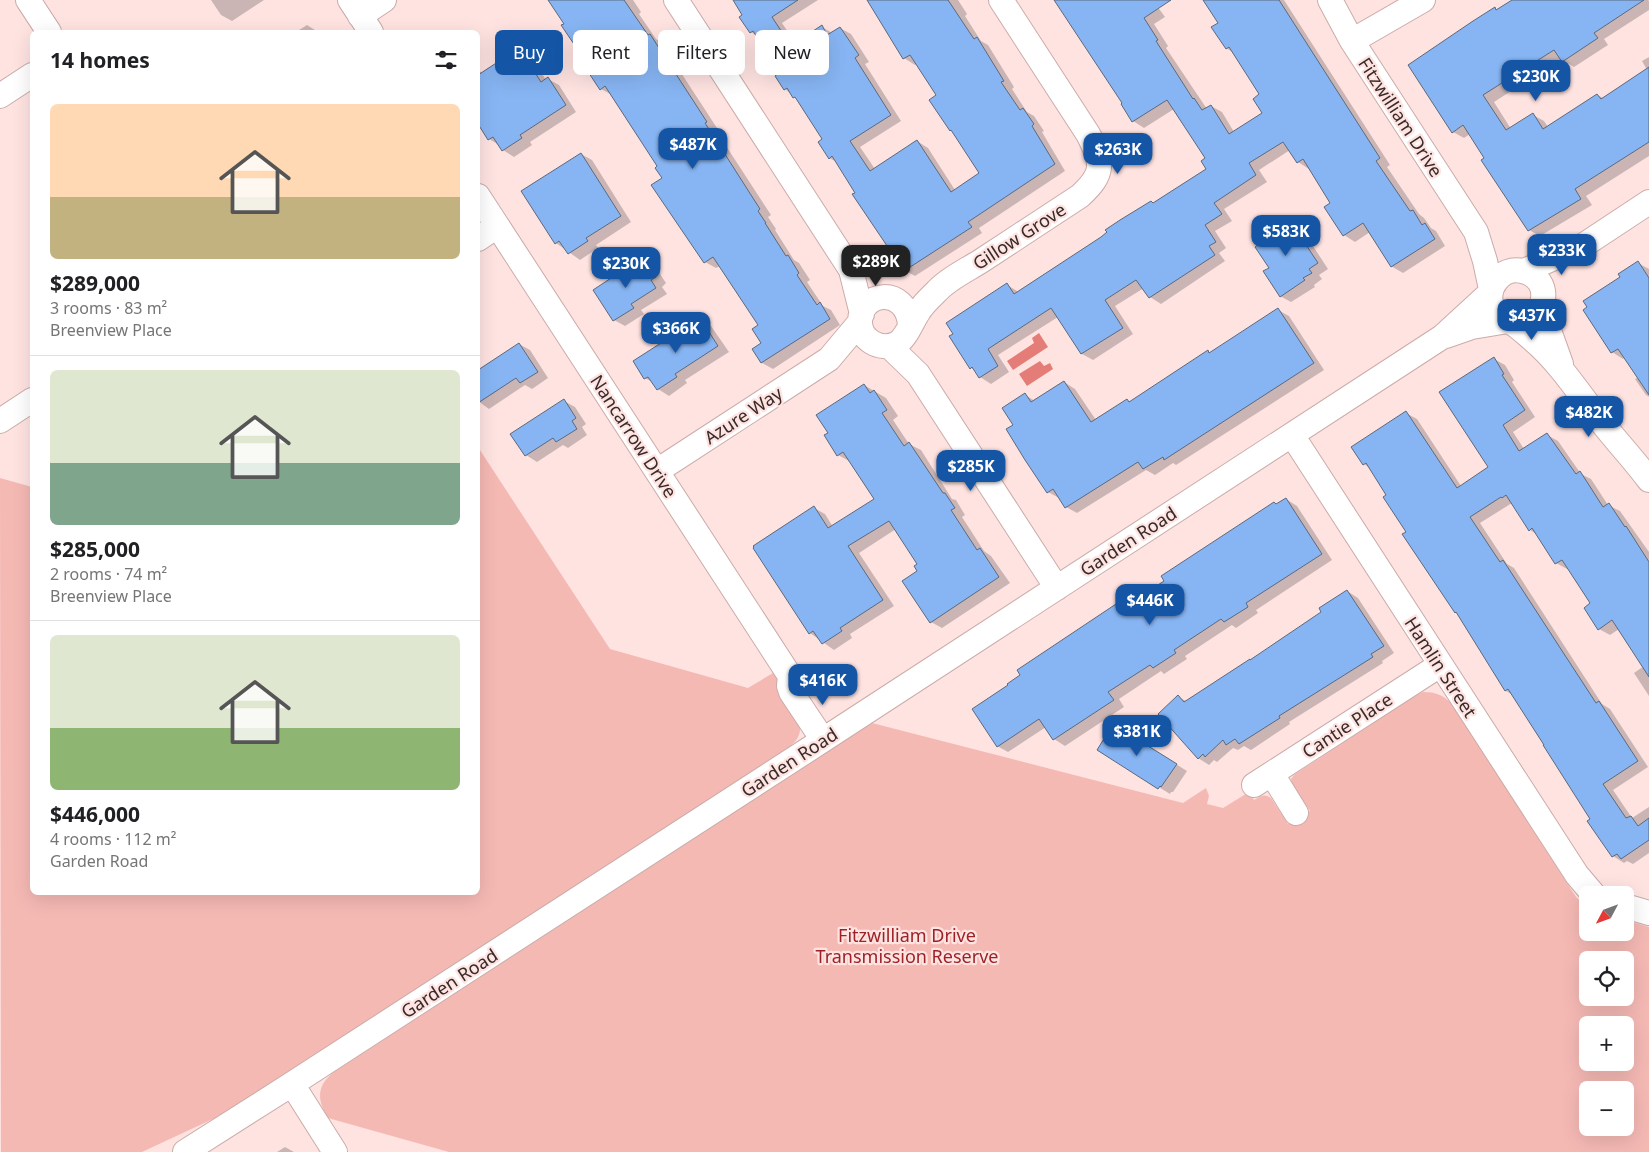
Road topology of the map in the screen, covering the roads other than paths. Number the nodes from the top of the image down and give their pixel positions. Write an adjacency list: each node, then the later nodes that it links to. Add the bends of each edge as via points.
1 (28, 0): 8 (street)
2 (384, 0): 7 (street)
3 (676, 0): 18 (street)
4 (1001, 0): 20 (street, Gillow Grove, via 1088,134 1097,152 1100,169 1094,184 1080,196)
5 (1330, 0): 9 (street, Fitzwilliam Drive)
6 (1423, 0): 9 (street)
7 (360, 16)
8 (48, 30)
9 (1352, 41): 15 (street, Fitzwilliam Drive)
10 (30, 76): 11 (street)
11 (0, 96)
12 (480, 199): 14 (street, Nancarrow Drive)
13 (1649, 202): 17 (street)
14 (497, 226): 16 (street); 35 (street, Nancarrow Drive)
15 (1476, 232): 19 (street, Fitzwilliam Drive); 21 (street, Fitzwilliam Drive)
16 (480, 238)
17 (1584, 245): 19 (street); 23 (street)
18 (851, 270): 22 (street); 24 (street)
19 (1522, 271): 21 (street, via 1506,272 1494,282); 23 (street, via 1538,280)
20 (940, 288): 22 (street, Gillow Grove); 26 (street, Gillow Grove, via 921,308)
21 (1491, 291): 25 (street, via 1490,299 1496,313); 27 (street, Garden Road)
22 (891, 298): 24 (street, via 872,301); 26 (street, via 906,309)
23 (1543, 298): 25 (street, via 1535,316 1520,323); 30 (street, via 1547,325)
24 (861, 318): 28 (street, via 866,338); 29 (street, Azure Way)
25 (1509, 322): 27 (street, Garden Road, via 1472,327); 30 (street)
26 (909, 328): 28 (street, via 904,339 897,344); 31 (street)
27 (1442, 337): 34 (street, Garden Road)
28 (883, 346): 29 (street, Azure Way); 31 (street)
29 (829, 359): 35 (street, Azure Way)
30 (1563, 370): 36 (street)
31 (918, 374): 37 (street)
32 (30, 401): 33 (street)
33 (0, 421)
34 (1292, 436): 37 (street, Garden Road); 38 (street, Hamlin Street)
35 (657, 471): 39 (street, Nancarrow Drive, via 790,676 791,692)
36 (1649, 480)
37 (1056, 588): 39 (street, Garden Road)
38 (1440, 666): 40 (street, Cantie Place, via 1263,780); 41 (street, Hamlin Street)
39 (829, 736): 44 (street, Garden Road)
40 (1296, 813)
41 (1586, 886)
42 (1634, 909): 43 (street)
43 (1649, 913)
44 (292, 1084): 45 (street, Garden Road); 46 (street)
45 (185, 1152)
46 (335, 1152)

